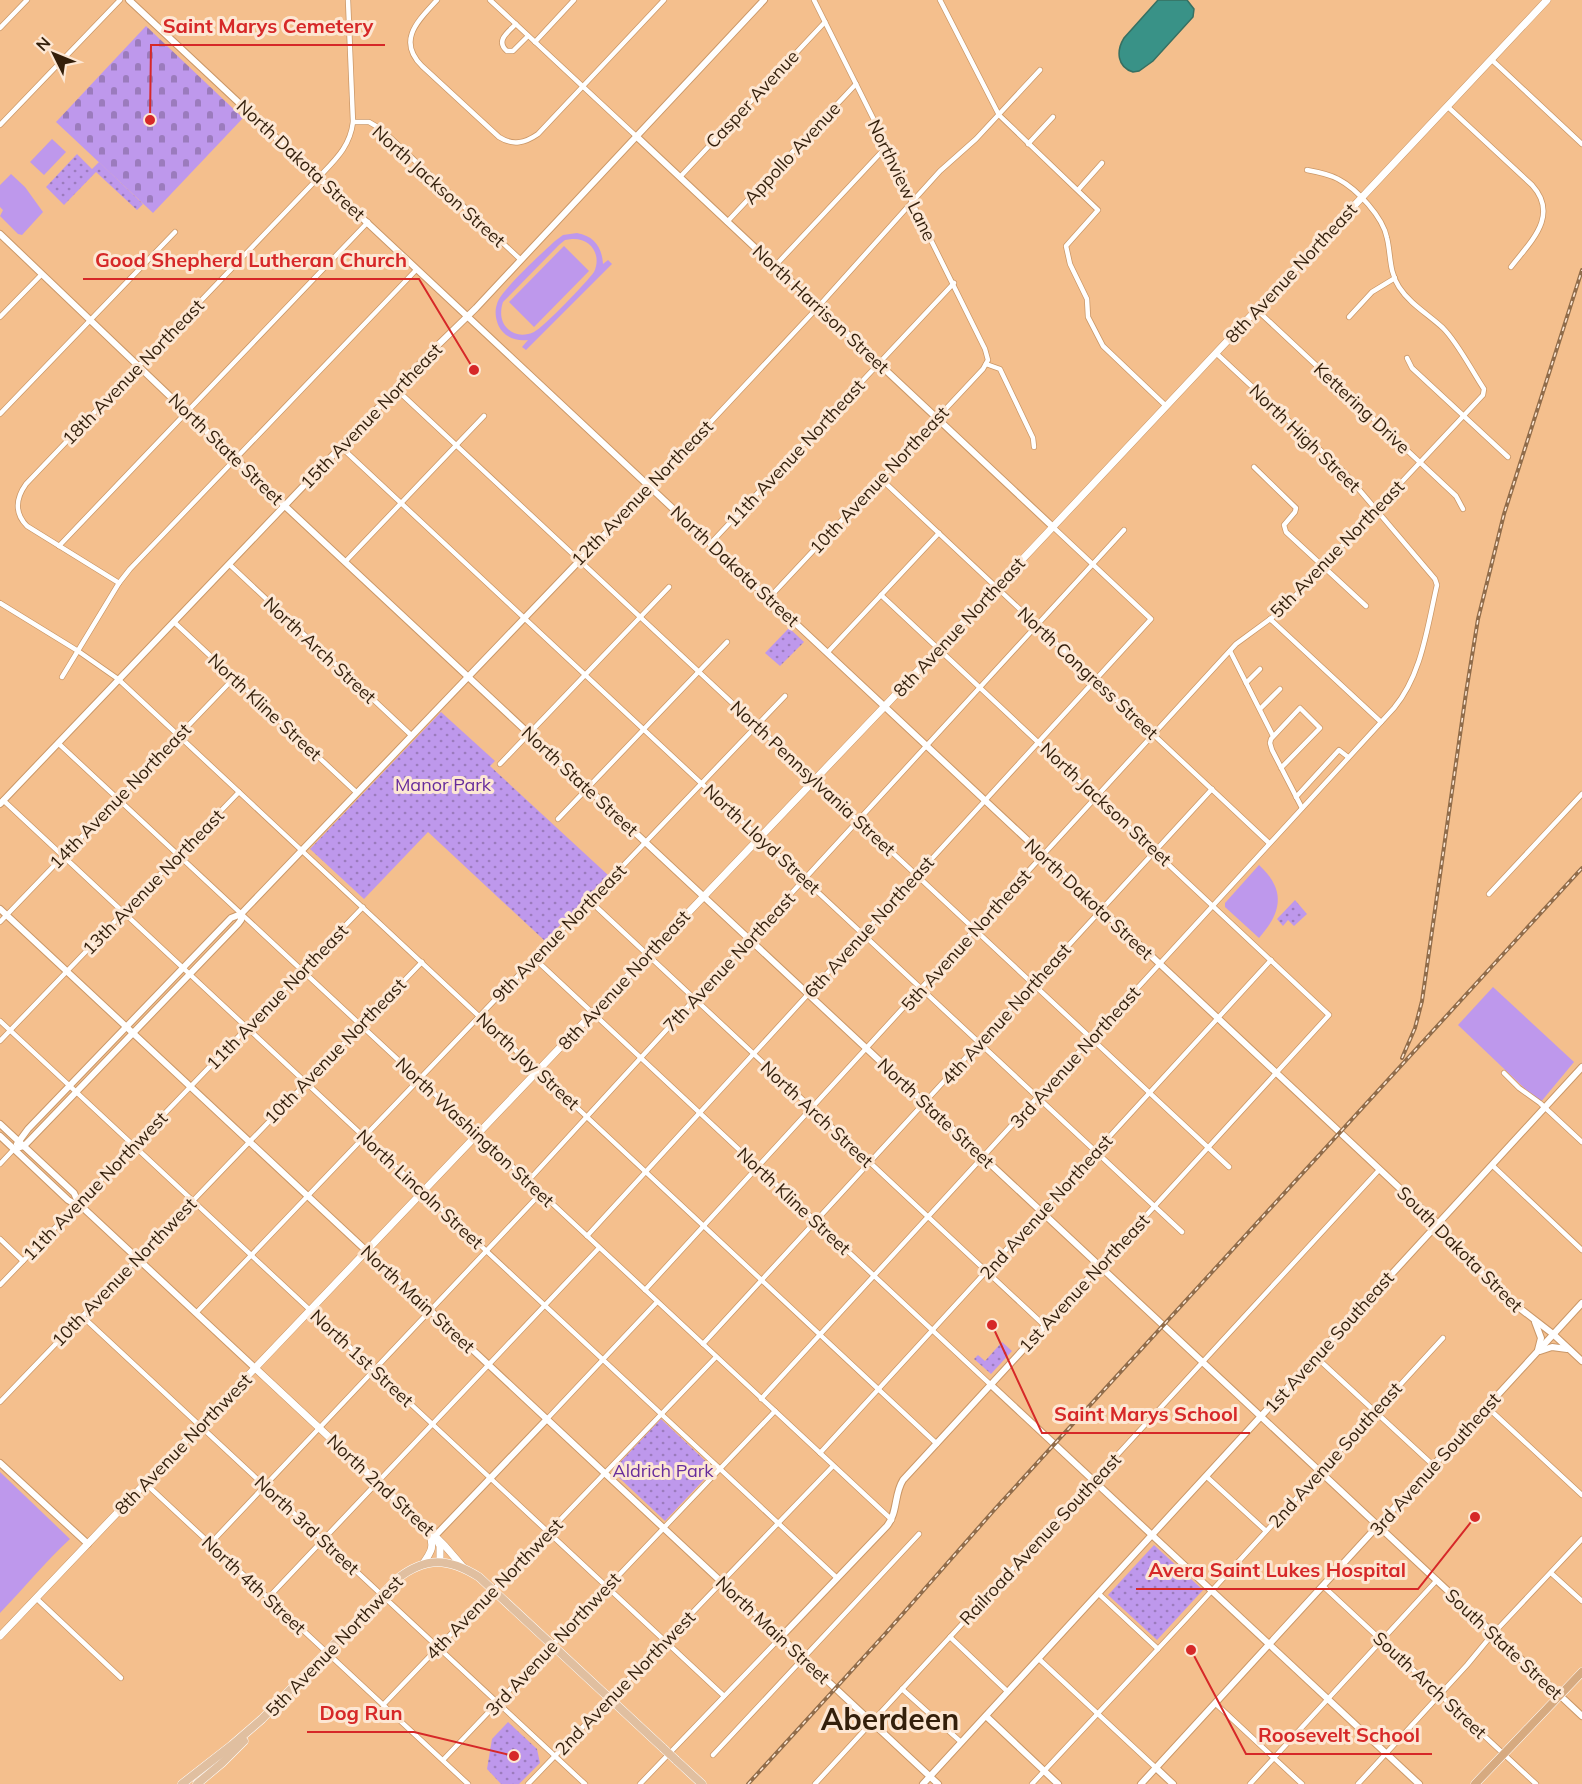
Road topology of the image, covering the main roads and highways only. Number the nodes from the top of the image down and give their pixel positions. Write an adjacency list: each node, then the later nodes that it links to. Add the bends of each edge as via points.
1 (1547, 0): 2 (main road, 8th Avenue Northeast, via 884,707)
2 (366, 1251): 3 (main road, 8th Avenue Northwest)
3 (255, 1368): 4 (main road, North 2nd Street); 9 (main road, 8th Avenue Northwest)
4 (427, 1528): 5 (main road, North 2nd Street); 7 (main road, via 432,1548)
5 (436, 1538): 6 (main road, North 2nd Street); 8 (main road)
6 (440, 1563): 7 (main road, 5th Avenue Northwest); 8 (main road)
7 (422, 1565): 11 (main road, 5th Avenue Northwest, via 404,1574 381,1594)
8 (464, 1568): 14 (main road, bridge, via 494,1590)
9 (0, 1636)
10 (1582, 1672): 15 (highway)
11 (262, 1719): 12 (main road, 5th Avenue Northwest); 13 (main road, 5th Avenue Northwest)
12 (182, 1784)
13 (197, 1784)
14 (702, 1784)
15 (1475, 1784)

